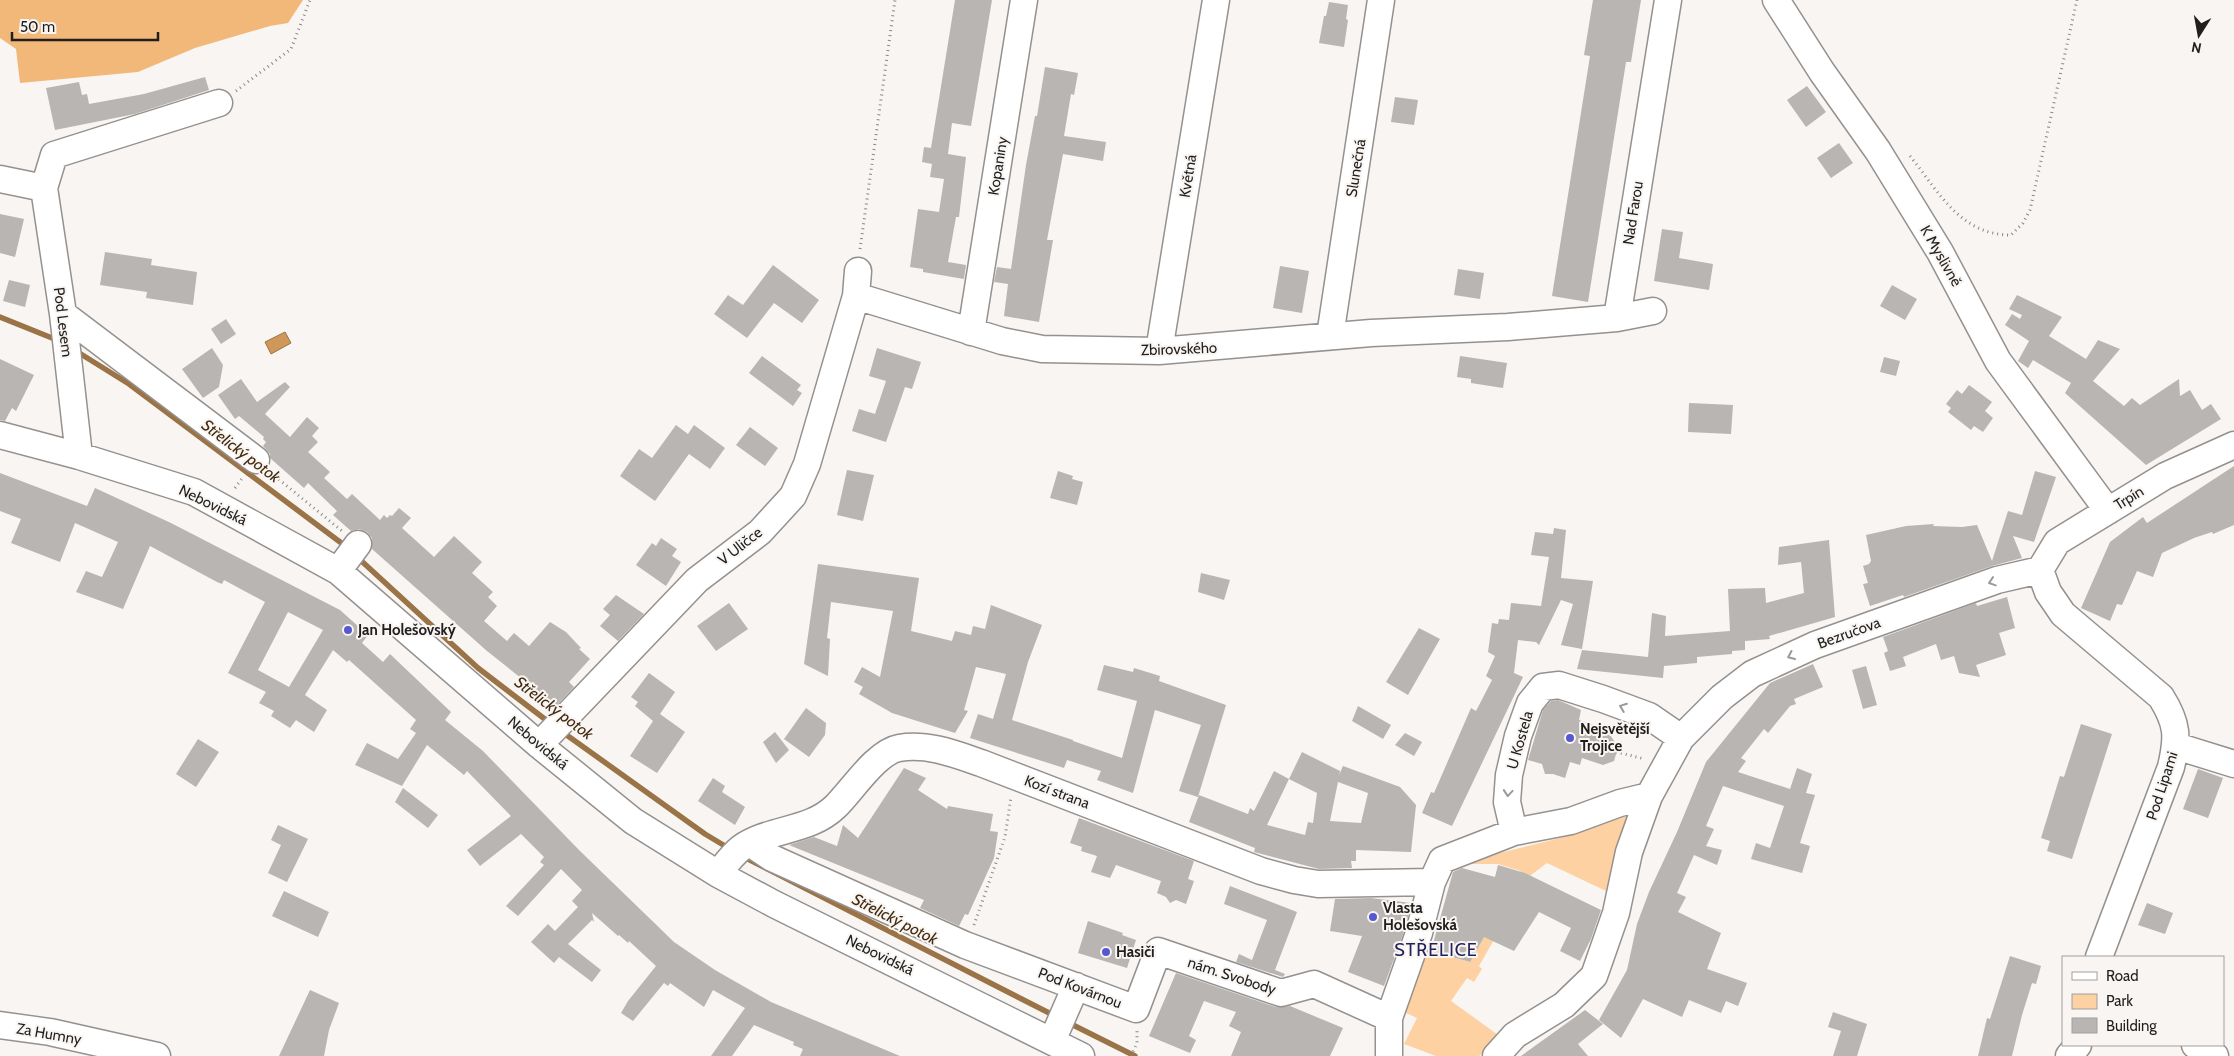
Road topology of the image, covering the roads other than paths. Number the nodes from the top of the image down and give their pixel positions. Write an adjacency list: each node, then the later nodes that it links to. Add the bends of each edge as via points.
1 (1024, 0): 13 (street, Kopaniny)
2 (1216, 0): 15 (street, Květná)
3 (1381, 0): 14 (street, Slunečná)
4 (1668, 0): 11 (street, Nad Farou)
5 (1776, 0): 20 (street, K Myslivně, via 1878,151 1940,252 1998,361)
6 (219, 103): 8 (street, Pod Lesem, via 54,155)
7 (0, 179): 8 (street)
8 (44, 188): 12 (street, Pod Lesem)
9 (857, 284): 13 (street, Zbirovského); 25 (street, V Uličce, via 807,464 793,496 760,532 697,580)
10 (1653, 311): 11 (street)
11 (1617, 318): 14 (street, Zbirovského)
12 (64, 323): 18 (street, Pod Lesem); 19 (street)
13 (971, 332): 15 (street, Zbirovského, via 1042,349)
14 (1330, 336): 15 (street, Zbirovského)
15 (1159, 352)
16 (0, 435): 18 (street, Nebovidská)
17 (2234, 445): 20 (street, Trpín, via 2164,476)
18 (79, 456): 23 (street, Nebovidská, via 194,492)
19 (256, 460)
20 (2108, 511): 22 (street, Trpín, via 2057,542)
21 (358, 544): 23 (street)
22 (2040, 570): 24 (street, Bezručova, one-way to 24, via 1997,580 1815,645 1752,674 1722,697); 26 (street, Pod Lipami, via 2063,614 2161,697 2176,730)
23 (338, 571): 25 (street, Nebovidská)
24 (1681, 738): 28 (street); 29 (street, U Kostela, one-way to 29, via 1649,716 1612,702 1559,684 1543,687 1530,704 1509,775 1507,802)
25 (539, 744): 30 (street, Nebovidská, via 633,821)
26 (2176, 746): 27 (street); 34 (street, Pod Lipami, via 2171,767)
27 (2234, 764)
28 (1649, 796): 29 (street, via 1571,821); 44 (street, via 1629,852 1616,913 1594,976 1564,1005 1515,1035)
29 (1514, 832): 31 (street, via 1442,860)
30 (735, 856): 31 (street, Kozí strana, via 814,822 835,807 862,775 897,748 924,747 950,752 1261,871 1294,880 1318,884); 32 (street, Nebovidská, via 772,858); 38 (street, Nebovidská)
31 (1432, 882): 36 (street, via 1419,933)
32 (965, 945): 35 (street, Pod Kovárnou)
33 (1158, 952): 35 (street, Pod Kovárnou, via 1136,1009); 36 (street, nám. Svobody, via 1281,993 1314,984)
34 (2099, 956)
35 (1073, 994): 38 (street)
36 (1389, 1018): 43 (street)
37 (0, 1026): 41 (street, Za Humny, via 50,1032)
38 (1052, 1042): 42 (street, Nebovidská)
39 (2077, 1046): 45 (street)
40 (2197, 1046): 46 (street)
41 (157, 1056)
42 (1081, 1056)
43 (1389, 1056)
44 (1496, 1056)
45 (2069, 1056)
46 (2215, 1056)

